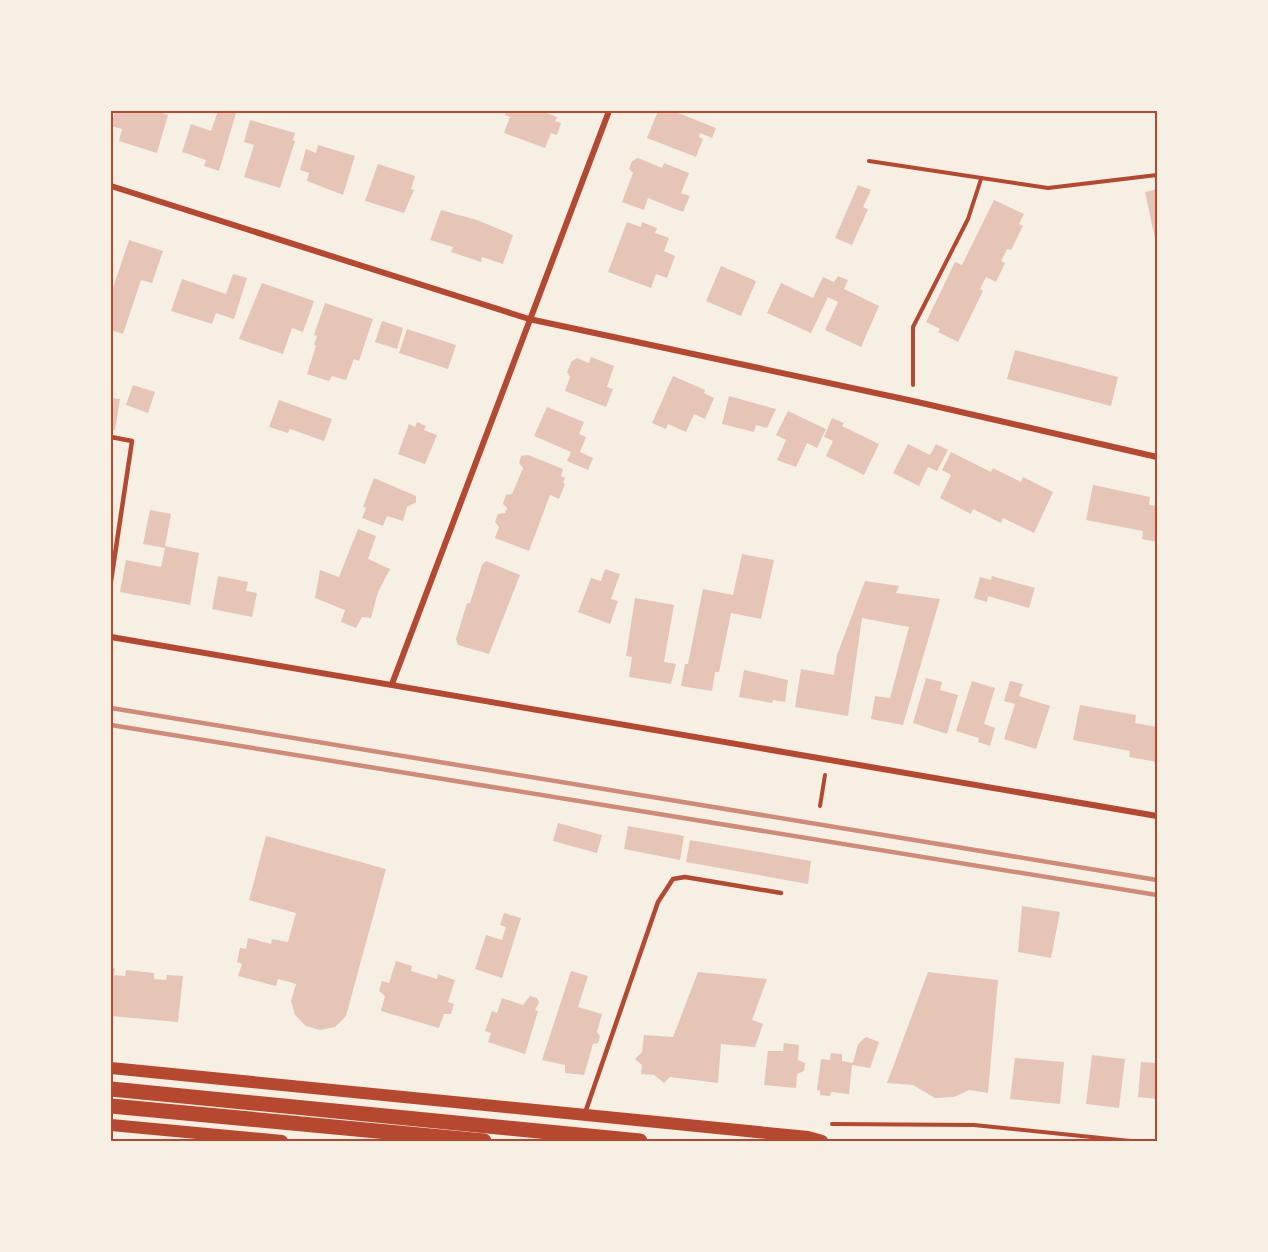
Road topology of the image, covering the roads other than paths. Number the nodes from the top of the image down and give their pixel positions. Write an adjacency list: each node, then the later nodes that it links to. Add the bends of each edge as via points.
1 (609, 111): 3 (street)
2 (111, 186): 3 (street)
3 (529, 319): 5 (street); 8 (street)
4 (111, 437): 6 (lane, via 132,441)
5 (1157, 457)
6 (111, 581)
7 (111, 637): 8 (street)
8 (392, 684): 9 (street)
9 (1157, 816)
10 (781, 893): 14 (lane, via 685,877 672,879 658,902)
11 (111, 1068): 14 (main road)
12 (111, 1089): 18 (main road)
13 (111, 1106): 17 (main road)
14 (585, 1113): 19 (main road)
15 (111, 1125): 16 (main road)
16 (282, 1141)
17 (484, 1141)
18 (640, 1141)
19 (822, 1141)

